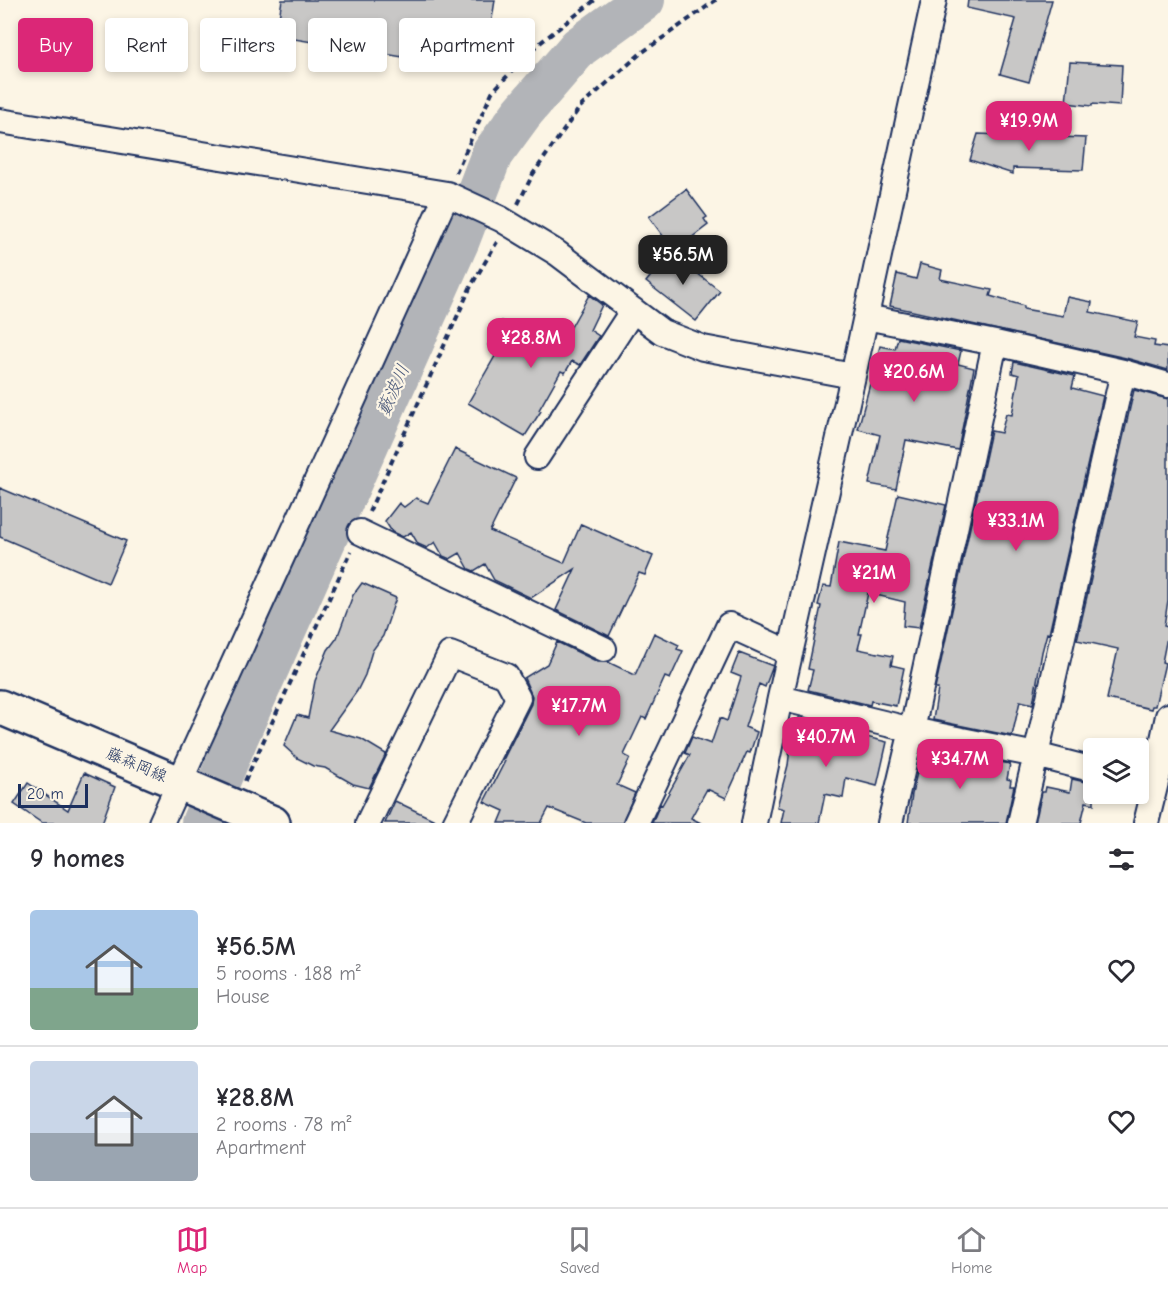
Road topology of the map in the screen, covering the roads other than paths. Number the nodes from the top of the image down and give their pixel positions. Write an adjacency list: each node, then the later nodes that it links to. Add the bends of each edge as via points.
1 (934, 0): 5 (street)
2 (0, 122): 3 (street)
3 (447, 194): 4 (street, via 505,221 557,253); 21 (street)
4 (633, 310): 8 (street, via 663,332 703,348); 10 (street)
5 (866, 317): 6 (street); 8 (street)
6 (995, 342): 7 (street); 17 (street)
7 (1124, 372): 9 (street); 18 (street)
8 (853, 376): 13 (street)
9 (1168, 385)
10 (537, 457)
11 (360, 532): 12 (street)
12 (604, 649)
13 (790, 653): 14 (street); 27 (street, via 729,626)
14 (780, 698): 17 (street); 28 (street)
15 (0, 707): 21 (main road, 藤森岡線)
16 (1168, 716): 20 (street, via 1162,758)
17 (912, 730): 18 (street); 29 (street)
18 (1036, 755): 19 (street); 30 (street)
19 (1083, 767)
20 (1149, 781)
21 (180, 782): 23 (street); 24 (main road, 藤森岡線)
22 (1146, 804): 31 (street)
23 (161, 823)
24 (273, 823)
25 (368, 823): 26 (street, via 450,654 506,676 518,698)
26 (455, 823)
27 (636, 823)
28 (754, 823)
29 (890, 823)
30 (1020, 823)
31 (1146, 823)

